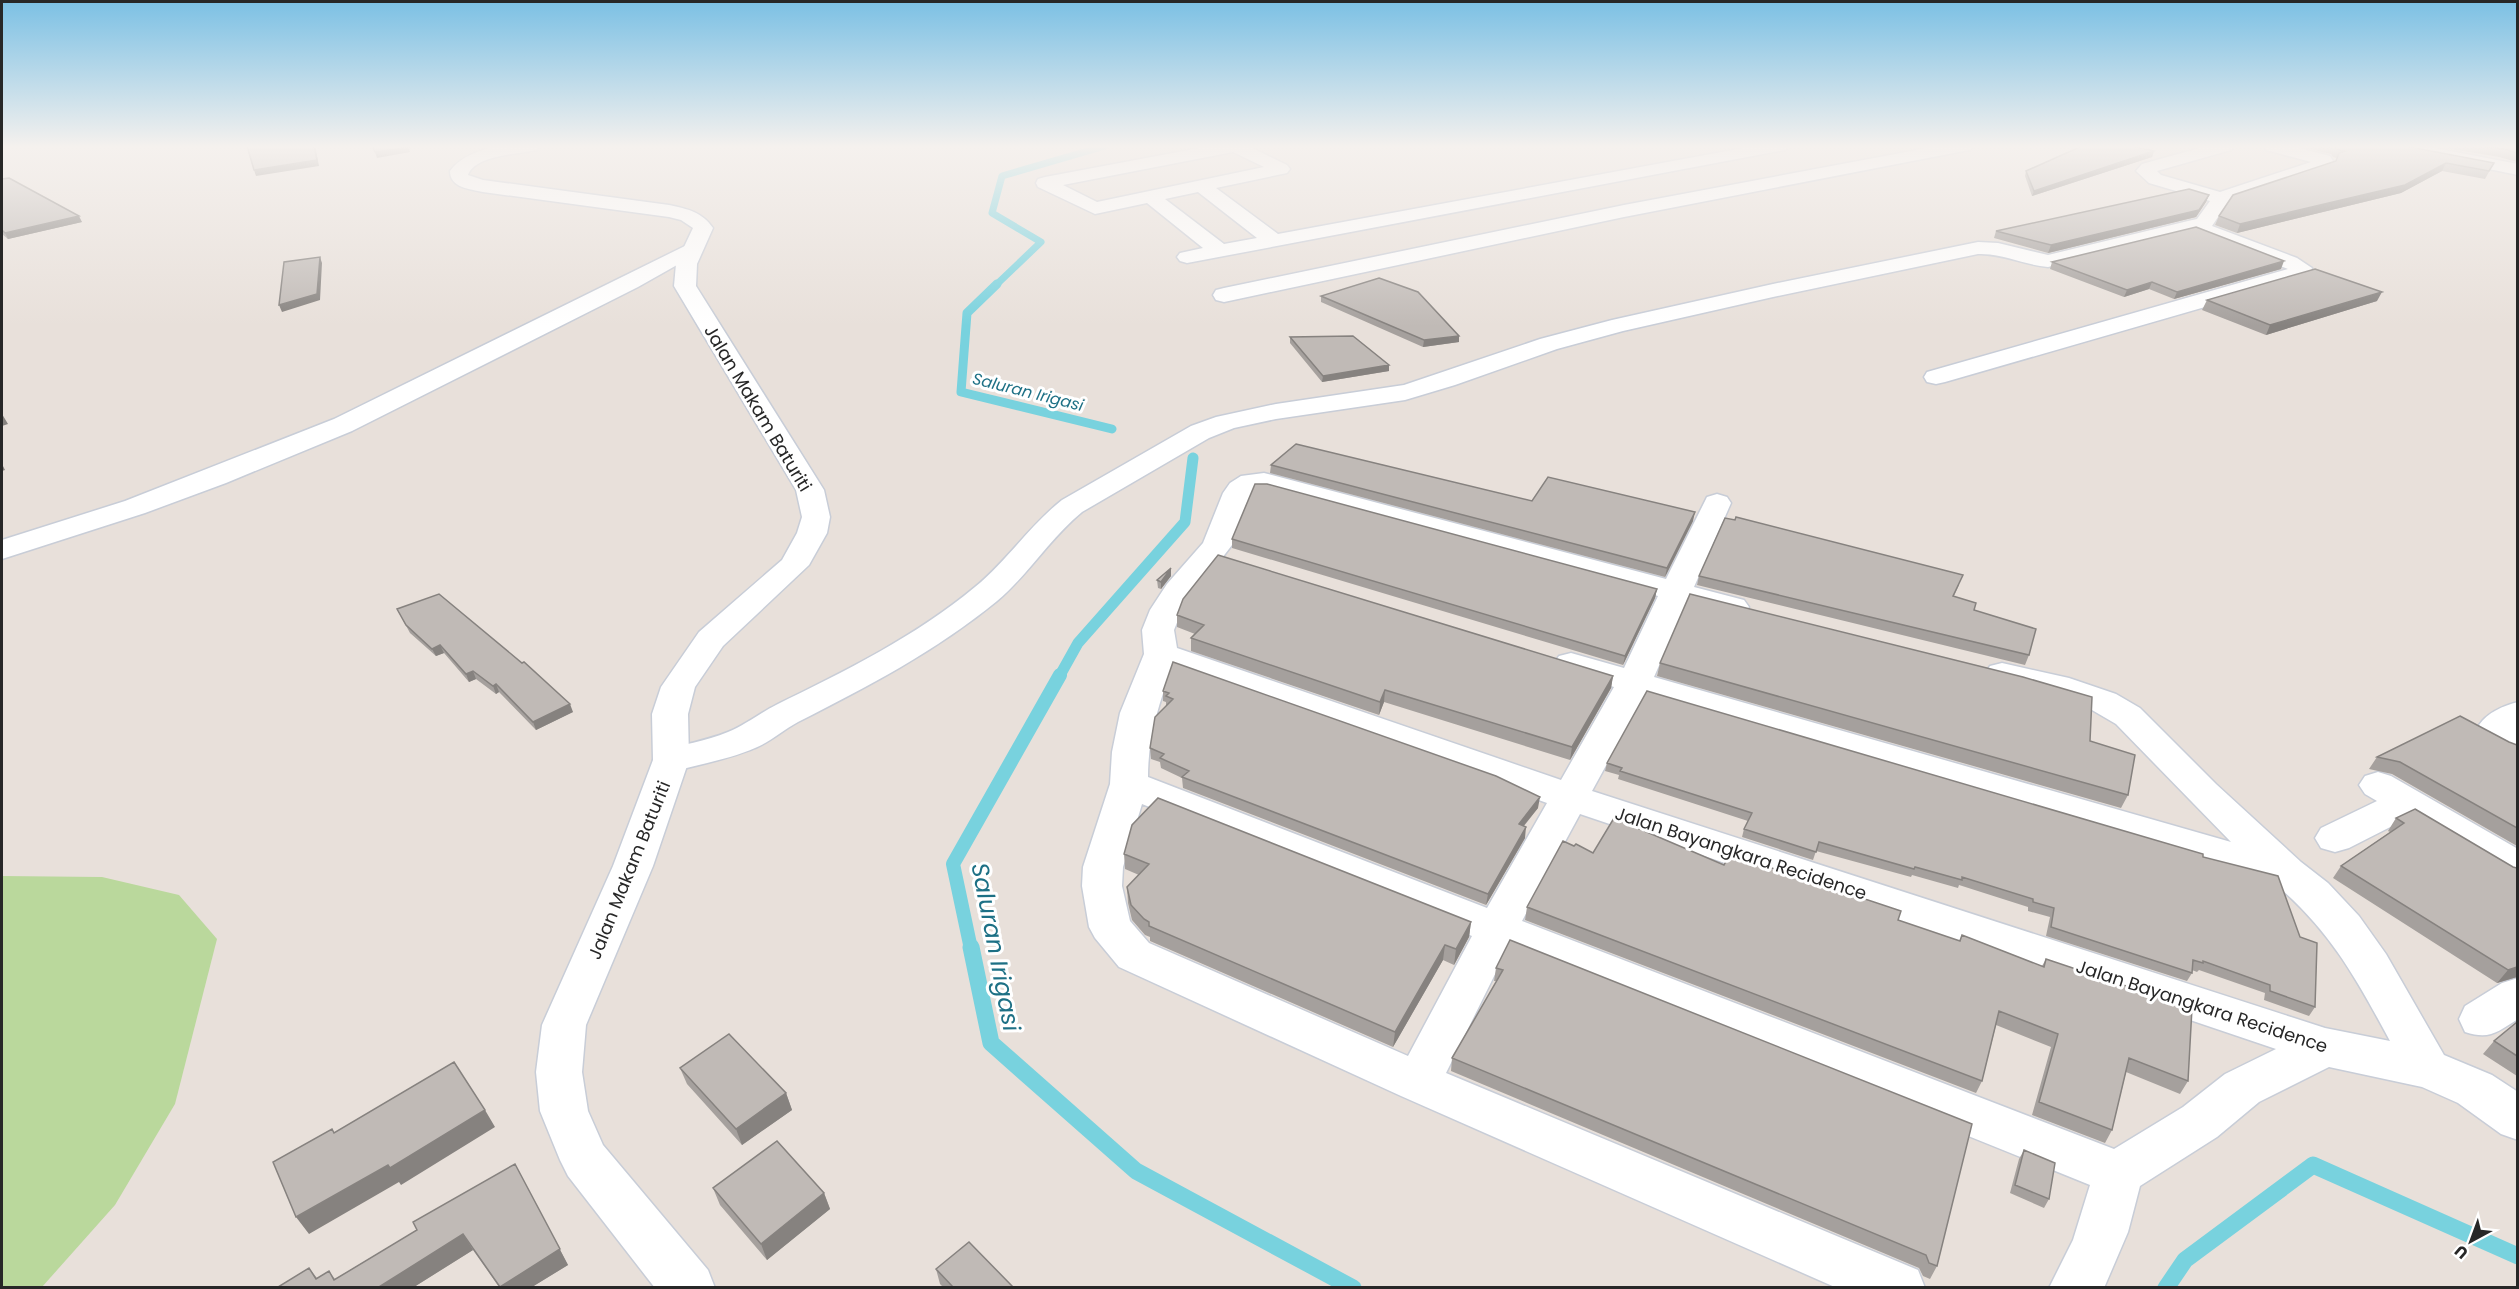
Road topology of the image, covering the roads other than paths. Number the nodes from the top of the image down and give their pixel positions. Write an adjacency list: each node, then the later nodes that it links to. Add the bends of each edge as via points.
1 (623, 206): 11 (street, Jalan Makam Baturiti, via 691,216 703,228)
2 (1163, 206): 12 (street)
3 (1228, 206): 10 (street)
4 (1465, 206): 10 (street)
5 (1613, 206): 8 (street)
6 (1649, 206): 8 (street)
7 (2215, 206): 9 (street, via 2204,223)
8 (1624, 211): 13 (street)
9 (2194, 226): 15 (street, via 2290,262 2301,272); 28 (street, via 2048,261 1999,247 1978,248 1566,339 1406,392 1272,410 1219,424 1072,506 986,594 918,644 742,740)
10 (1274, 241): 12 (street)
11 (693, 248): 17 (street, via 343,425 135,507); 28 (street, Jalan Makam Baturiti, via 682,279 685,286 810,490 816,517 809,541 794,565 711,639 694,660 678,687 670,714)
12 (1220, 251): 13 (street, via 1187,257)
13 (1212, 282): 14 (street)
14 (1244, 313)
15 (1936, 377)
16 (1717, 502): 20 (street)
17 (2, 550)
18 (1212, 553): 19 (street); 20 (street, via 1240,486 1257,480); 22 (street, via 1166,610 1158,630)
19 (1246, 564)
20 (1674, 592): 21 (street); 25 (street)
21 (1764, 615)
22 (1161, 654): 29 (street, via 1138,712 1130,752); 30 (street, Jalan Bayangkara Recidence)
23 (1543, 654): 25 (street)
24 (1967, 665): 33 (street, via 2057,686 2104,702 2128,716)
25 (1634, 682): 30 (street); 33 (street)
26 (2517, 713): 27 (street, via 2497,725)
27 (2517, 747)
28 (671, 760): 42 (street, Jalan Makam Baturiti, via 633,866 564,1025 559,1072 564,1111 585,1160)
29 (1130, 784): 34 (street); 39 (street, via 1103,867 1102,886 1110,927 1134,955)
30 (1570, 797): 34 (street); 37 (street, Jalan Bayangkara Recidence)
31 (2335, 838): 32 (street, via 2392,794)
32 (2517, 868)
33 (2287, 872): 38 (street, via 2344,927 2371,966)
34 (1497, 928): 39 (street); 41 (street)
35 (2517, 996): 36 (street)
36 (2481, 1019)
37 (2325, 1047): 38 (street, Jalan Bayangkara Recidence); 41 (street, via 2242,1088 2200,1122)
38 (2428, 1069): 40 (street, Jalan Bayangkara Recidence, via 2475,1089)
39 (1418, 1082): 43 (street)
40 (2517, 1119)
41 (2118, 1173): 44 (street, via 2106,1223 2088,1268)
42 (689, 1287)
43 (1899, 1287)
44 (2075, 1287)

